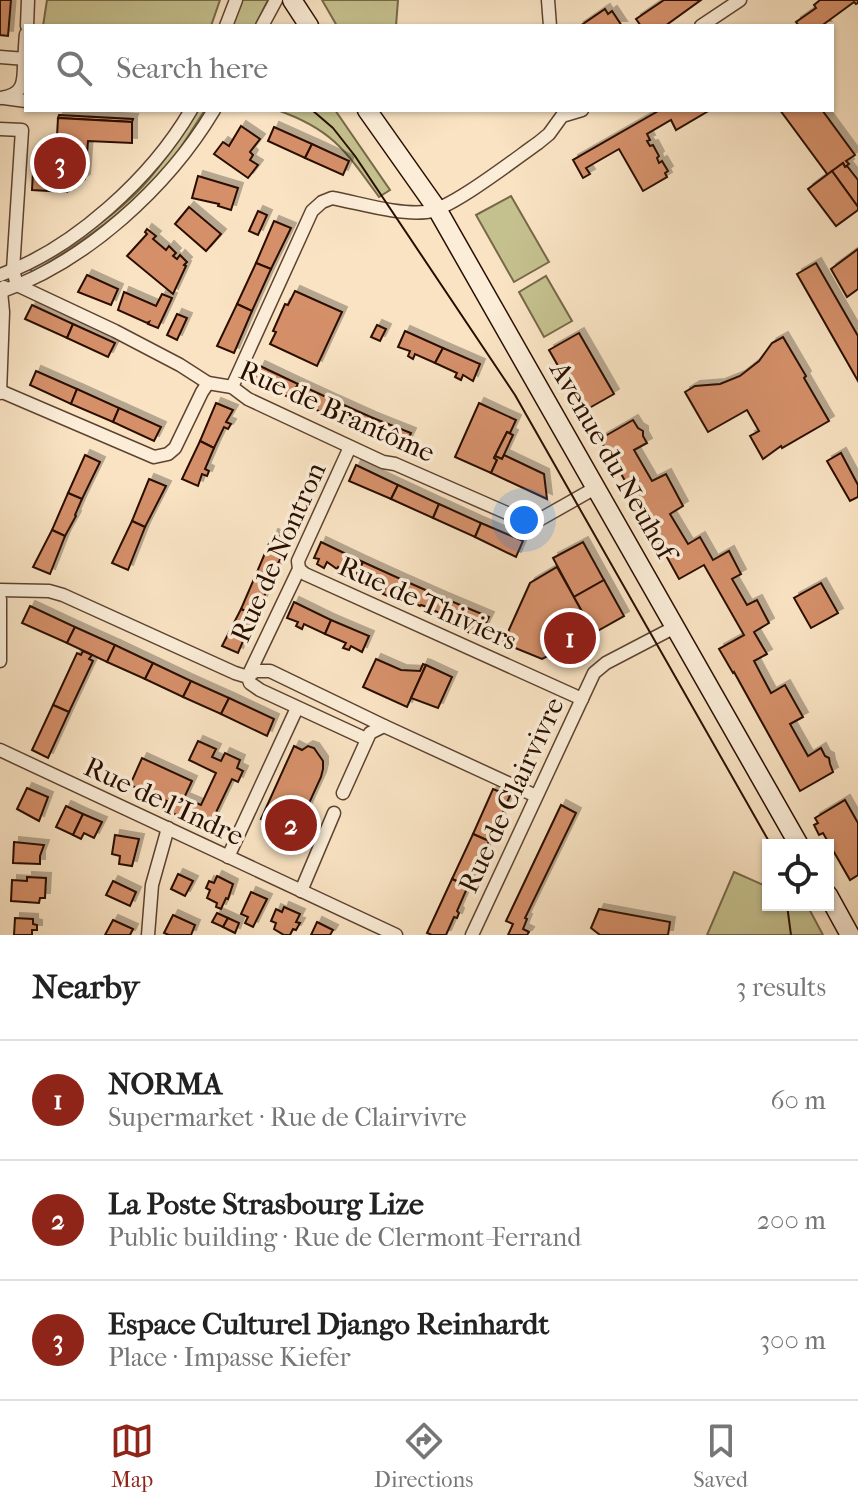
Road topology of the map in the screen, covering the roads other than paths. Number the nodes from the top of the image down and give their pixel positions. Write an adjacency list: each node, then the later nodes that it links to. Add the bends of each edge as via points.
1 (28, 0): 7 (street)
2 (236, 0): 8 (street)
3 (276, 0): 9 (street)
4 (292, 0): 10 (street)
5 (548, 0): 11 (street)
6 (740, 0): 12 (street)
7 (27, 24)
8 (227, 24)
9 (263, 24)
10 (308, 24)
11 (550, 24)
12 (704, 24)
13 (0, 57): 14 (street)
14 (24, 59)
15 (24, 72): 16 (street, via 23,85)
16 (2, 98): 17 (street)
17 (24, 101)
18 (190, 112): 24 (street, via 172,139 92,222)
19 (213, 112): 26 (street, via 184,155 134,208 84,248)
20 (368, 112): 23 (street, Avenue du Neuhof)
21 (561, 113): 23 (street, via 538,143)
22 (0, 129): 24 (street, via 22,130)
23 (437, 209): 29 (street, via 406,211 332,198 322,202 312,211); 32 (street, Avenue du Neuhof)
24 (13, 270): 25 (street); 26 (street); 27 (street)
25 (0, 275)
26 (17, 285): 27 (street); 28 (street)
27 (0, 292): 30 (street)
28 (208, 383): 29 (street, Rue de Brantôme); 30 (street, Rue de Brantôme, via 175,448 154,457)
29 (232, 387): 31 (street, Rue de Brantôme)
30 (0, 392)
31 (350, 447): 32 (street, Rue de Brantôme, via 523,520 537,521); 33 (street, Rue de Nontron, via 298,561)
32 (597, 487): 36 (street, Avenue du Neuhof)
33 (299, 569): 38 (street, Rue de Nontron); 39 (street, Rue de Thiviers)
34 (0, 590): 38 (street, via 57,592)
35 (0, 599): 37 (street)
36 (675, 627): 39 (street, Rue de Clairvivre, via 599,667); 48 (street, Avenue du Neuhof)
37 (0, 661)
38 (248, 677): 40 (street, via 254,686); 41 (street, via 270,671)
39 (582, 699): 45 (street, Rue de Clairvivre)
40 (297, 708): 42 (street); 49 (street)
41 (384, 726): 42 (street); 45 (street)
42 (366, 739): 44 (street)
43 (0, 750): 47 (street, Rue de l'Indre)
44 (343, 793)
45 (536, 796): 54 (street, Rue de Clairvivre)
46 (334, 813): 50 (street)
47 (168, 828): 49 (street, Rue de l'Indre); 52 (street, via 152,885)
48 (796, 839)
49 (228, 857): 50 (street, Rue de l'Indre)
50 (301, 891): 53 (street, Rue de l'Indre)
51 (834, 906): 55 (street)
52 (148, 935)
53 (396, 935)
54 (472, 935)
55 (850, 935)

